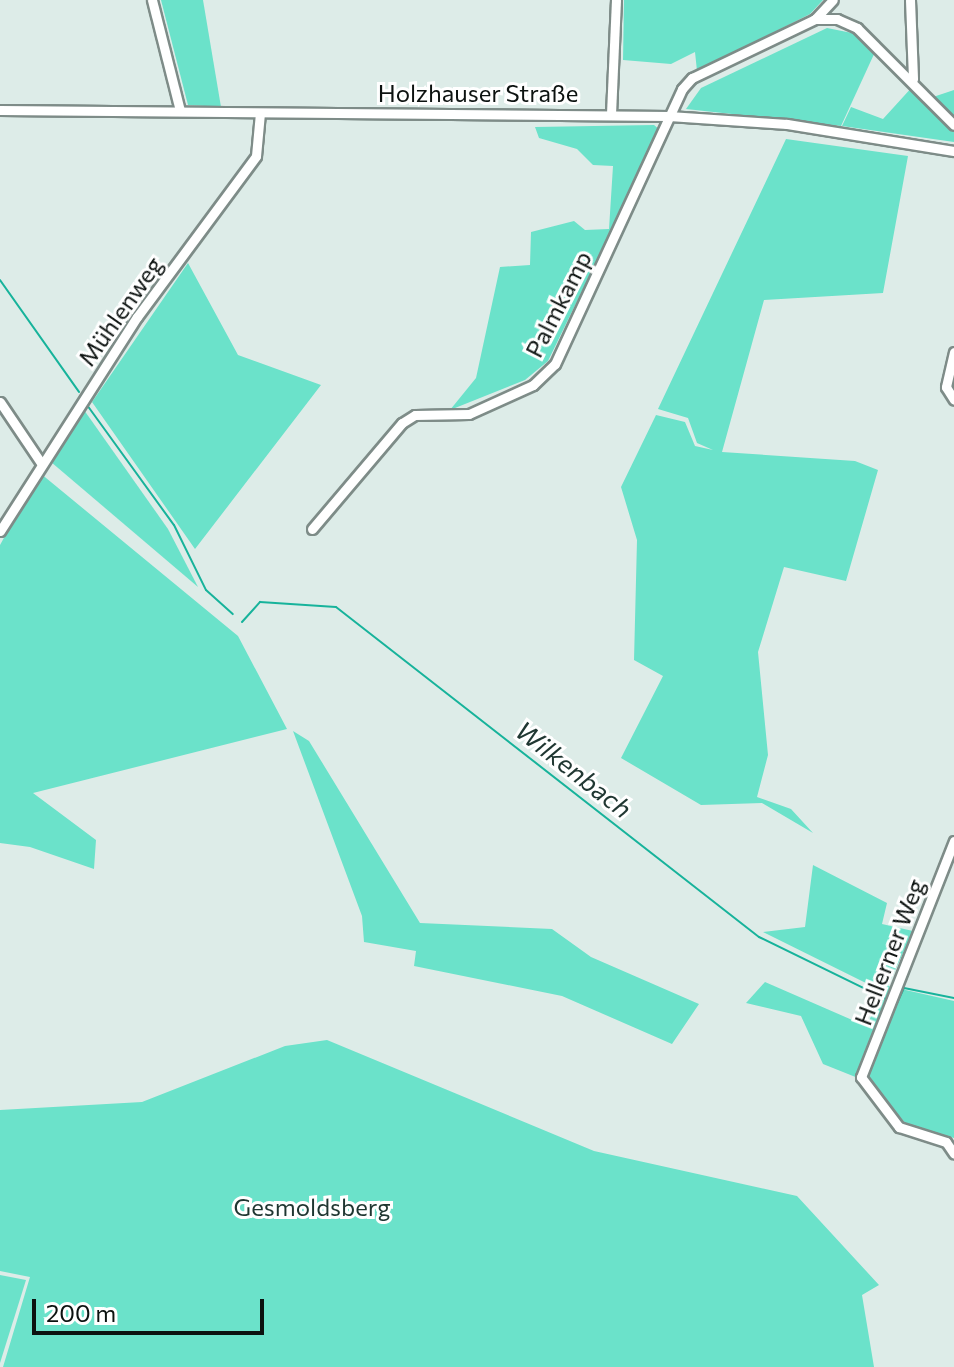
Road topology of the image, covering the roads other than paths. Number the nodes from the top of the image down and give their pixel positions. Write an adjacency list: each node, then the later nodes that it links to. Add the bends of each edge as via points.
1 (152, 0): 8 (street)
2 (616, 0): 10 (street)
3 (833, 0): 5 (street)
4 (910, 0): 6 (street)
5 (815, 19): 6 (street, via 837,19 857,28); 11 (street, Palmkamp, via 692,78)
6 (913, 79): 12 (street)
7 (0, 110): 8 (street, Holzhauser Straße)
8 (180, 111): 9 (street, Holzhauser Straße)
9 (260, 113): 10 (street, Holzhauser Straße); 17 (street, Mühlenweg, via 256,156)
10 (611, 114): 11 (street, Holzhauser Straße)
11 (669, 116): 13 (street, Holzhauser Straße, via 787,124); 18 (street, Palmkamp, via 555,364 533,385 469,414 415,415 402,423)
12 (954, 125)
13 (954, 151)
14 (954, 352): 15 (street, via 946,387)
15 (954, 400)
16 (0, 402): 17 (street)
17 (41, 463): 19 (street, Mühlenweg)
18 (312, 529)
19 (0, 531)
20 (954, 841): 21 (street, Hellerner Weg, via 861,1077 899,1127 946,1142)
21 (954, 1154)

